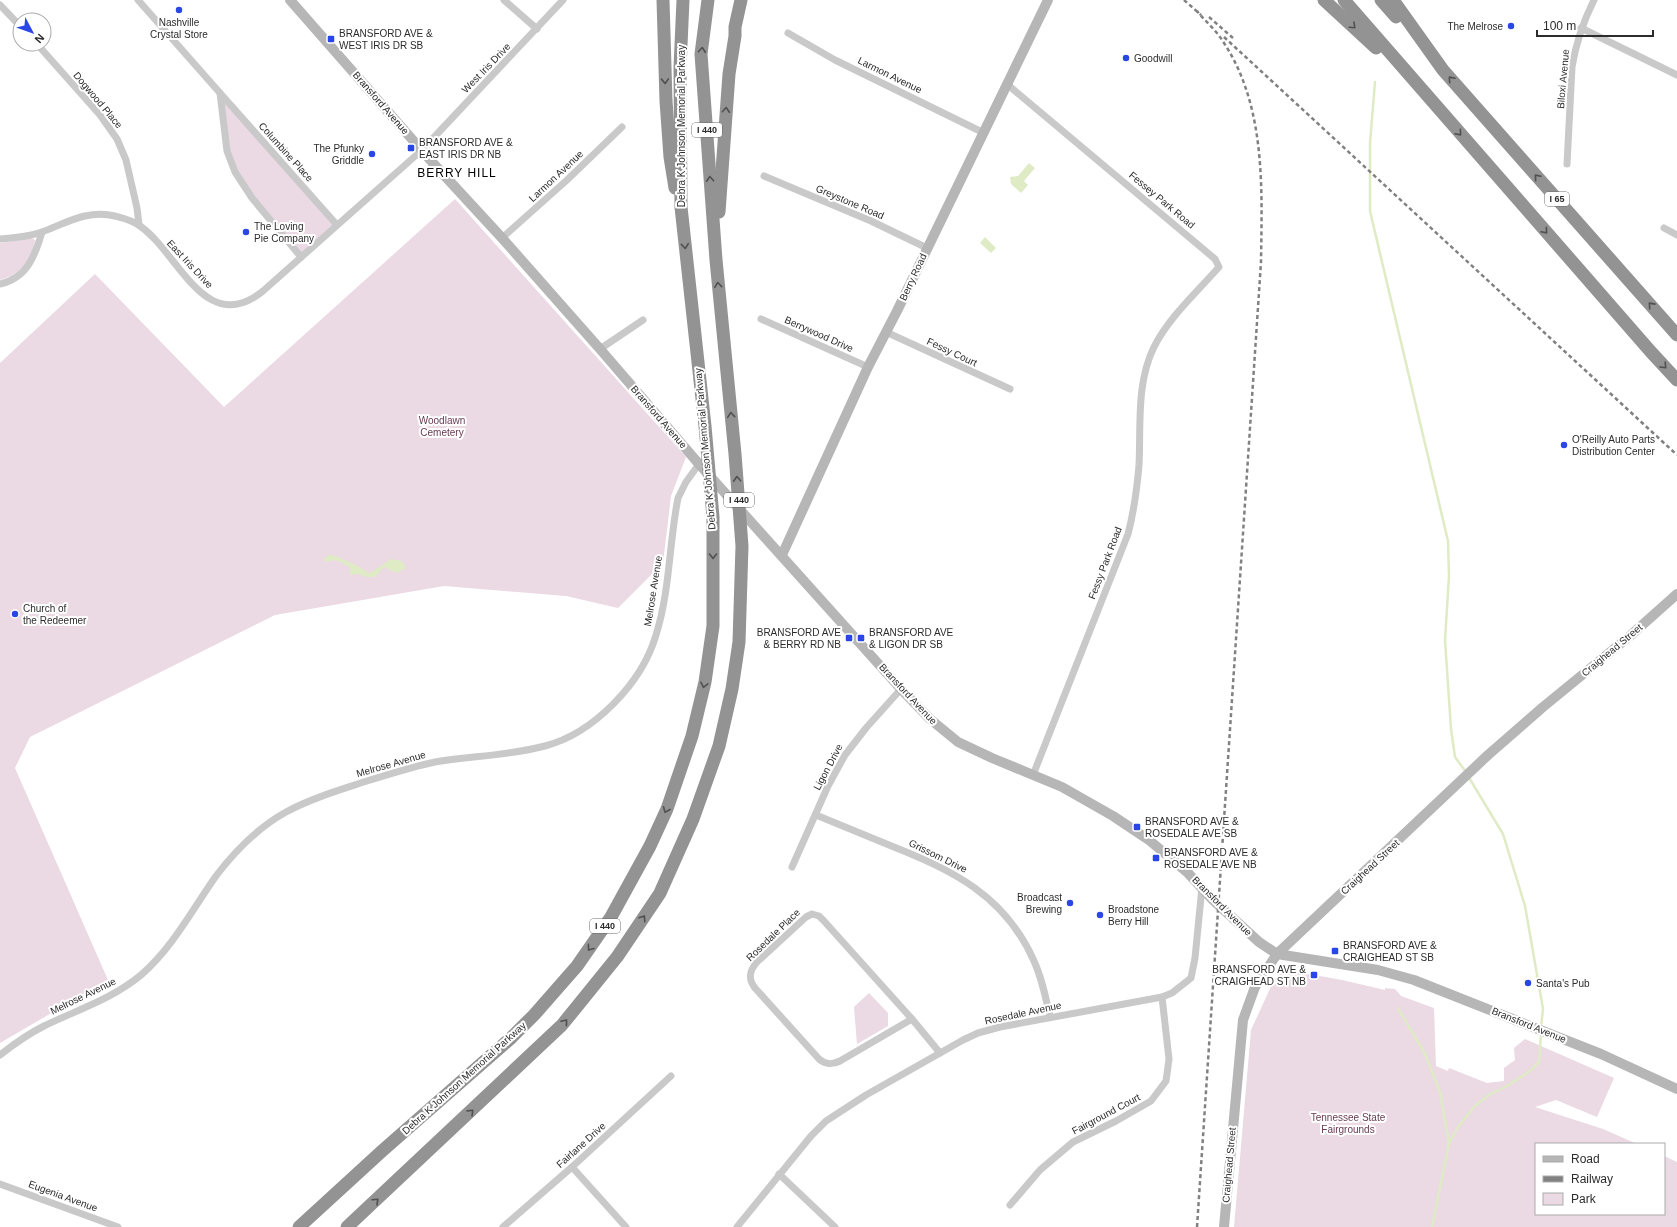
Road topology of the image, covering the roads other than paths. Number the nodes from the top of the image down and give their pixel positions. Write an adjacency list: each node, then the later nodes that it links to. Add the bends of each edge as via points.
1 (138, 0): 26 (street, Columbine Place)
2 (290, 0): 30 (main road, Bransford Avenue)
3 (504, 0): 19 (street)
4 (563, 0): 19 (street, West Iris Drive)
5 (663, 0): 33 (highway, one-way to 33, via 670,157 673,183)
6 (684, 0): 33 (highway, Debra K Johnson Memorial Parkway / I 440, via 680,68)
7 (708, 0): 43 (highway, Debra K Johnson Memorial Parkway / I 440, one-way to 7, via 701,54)
8 (741, 0): 21 (highway)
9 (748, 0): 21 (highway)
10 (1048, 0): 25 (main road, Berry Road)
11 (1324, 0): 27 (highway, one-way to 27)
12 (1344, 0): 27 (highway)
13 (1381, 0): 23 (highway, I 65)
14 (1393, 0): 23 (highway)
15 (1594, 0): 18 (street, Biloxi Avenue)
16 (0, 5): 17 (street)
17 (12, 18)
18 (1581, 28): 24 (street); 31 (street, Biloxi Avenue, via 1572,67)
19 (537, 29): 30 (street, West Iris Drive)
20 (788, 33): 29 (street, Larmon Avenue, via 835,60)
21 (735, 36): 43 (highway, one-way to 21, via 729,74)
22 (43, 52): 34 (street, Dogwood Place, via 100,115 117,139 126,160 138,208)
23 (1437, 62): 48 (highway, I 65, one-way to 23)
24 (1677, 75)
25 (1008, 85): 29 (main road, Berry Road); 49 (street, Fessey Park Road, via 1215,259 1219,267 1174,318)
26 (220, 93): 35 (street, Columbine Place); 42 (street, via 227,151 235,172 252,198)
27 (1424, 93): 52 (highway, one-way to 52)
28 (622, 126): 39 (street, Larmon Avenue)
29 (984, 133): 41 (main road, Berry Road)
30 (422, 150): 35 (street, East Iris Drive); 39 (main road, Bransford Avenue)
31 (1567, 164)
32 (764, 176): 41 (street, Greystone Road, via 871,221)
33 (681, 207): 75 (highway, Debra K Johnson Memorial Parkway / I 440, one-way to 75, via 713,517 713,626 692,736 667,809 627,890 590,948 530,1020)
34 (139, 225): 37 (street, East Iris Drive, via 115,216 93,214); 42 (street, East Iris Drive, via 199,290 212,301 226,306 245,303 255,298)
35 (337, 225): 42 (street, East Iris Drive)
36 (1664, 228): 38 (street)
37 (42, 232): 40 (street, East Iris Drive); 44 (street, via 35,255 27,268 17,277)
38 (1677, 235)
39 (502, 238): 50 (main road, Bransford Avenue)
40 (0, 239)
41 (927, 248): 47 (main road, Berry Road)
42 (301, 257)
43 (716, 260): 76 (highway, Debra K Johnson Memorial Parkway / I 440, one-way to 43, via 562,1026 616,957 660,893 693,819 719,746 732,689 739,642 742,546)
44 (0, 284)
45 (761, 319): 51 (street, Berrywood Drive)
46 (643, 320): 50 (street)
47 (886, 332): 51 (main road, Berry Road); 53 (street, Fessy Court)
48 (1677, 335)
49 (1153, 348): 58 (street, Fessy Park Road, via 1143,381 1137,481 1128,534)
50 (600, 349): 54 (main road, Bransford Avenue)
51 (868, 367): 55 (main road, Berry Road)
52 (1677, 380)
53 (1010, 389)
54 (699, 464): 55 (main road, Bransford Avenue); 67 (street, Melrose Avenue, via 678,498 656,637 633,680 598,718 579,731 545,746 439,761 332,792 287,811 247,841 217,875 178,934 141,975 116,993 45,1026)
55 (782, 555): 57 (main road, Bransford Avenue)
56 (1677, 594): 62 (main road, Craighead Street, via 1542,707)
57 (902, 689): 58 (main road, Bransford Avenue, via 930,719 958,742); 59 (street, Ligon Drive, via 845,755 834,773)
58 (1033, 775): 61 (main road, Bransford Avenue, via 1062,787 1129,826 1171,858)
59 (816, 815): 60 (street, Ligon Drive); 64 (street, Grissom Drive, via 916,855 967,882 993,902 1016,929 1034,961)
60 (792, 867)
61 (1202, 887): 62 (main road, Bransford Avenue, via 1259,942); 63 (street, Rosedale Avenue, via 1191,978 1172,993)
62 (1277, 954): 69 (main road, Bransford Avenue, via 1378,970 1414,980 1601,1054); 81 (main road, Craighead Street, via 1255,987 1243,1020)
63 (1162, 997): 64 (street, Rosedale Avenue); 73 (street, Fairground Court, via 1169,1059 1166,1081 1151,1101 1073,1142 1040,1170)
64 (1050, 1017): 66 (street, Rosedale Avenue, via 985,1031)
65 (912, 1019): 65 (street, Rosedale Place, via 824,921 812,914 757,962 750,973 750,980 755,988 819,1059 827,1064 840,1062); 66 (street, Rosedale Place)
66 (940, 1053): 71 (street, Rosedale Avenue, via 826,1121 810,1136)
67 (0, 1055)
68 (671, 1076): 70 (street, Fairlane Drive)
69 (1677, 1089)
70 (572, 1167): 77 (street, Fairlane Drive); 78 (street)
71 (779, 1174): 79 (street, Rosedale Avenue); 80 (street)
72 (0, 1184): 74 (street, Eugenia Avenue)
73 (1010, 1206)
74 (118, 1227)
75 (299, 1227)
76 (347, 1227)
77 (503, 1227)
78 (626, 1227)
79 (737, 1227)
80 (835, 1227)
81 (1224, 1227)

